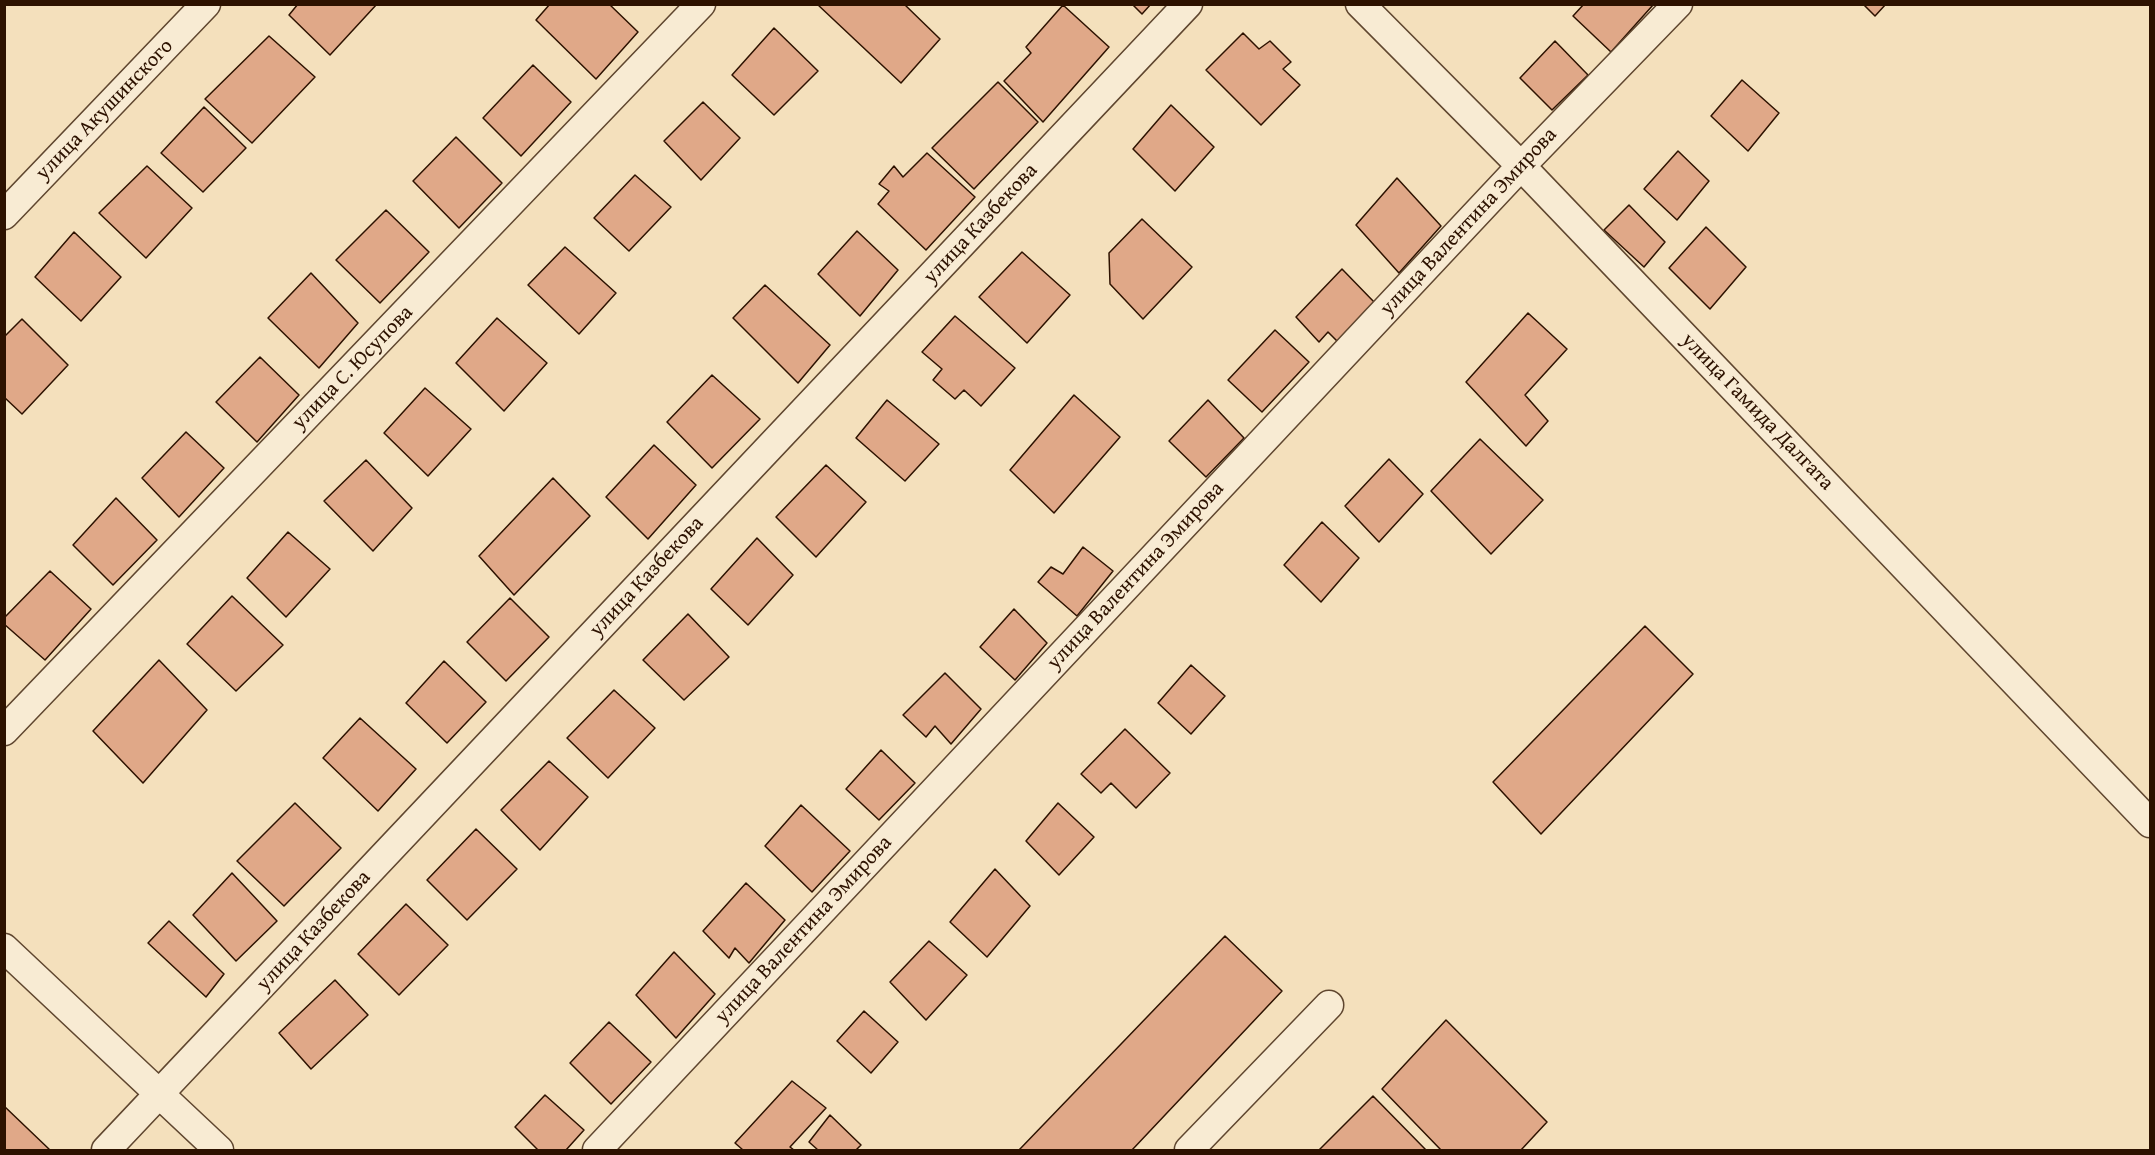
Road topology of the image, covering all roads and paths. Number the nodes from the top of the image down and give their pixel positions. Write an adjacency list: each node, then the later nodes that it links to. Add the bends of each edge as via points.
1 (206, 4): 7 (street, улица Акушинского)
2 (701, 4): 8 (street, улица С. Юсупова)
3 (1188, 4): 12 (street, улица Казбекова)
4 (1360, 4): 6 (street, улица Гамида Далгата)
5 (1678, 4): 6 (street, улица Валентина Эмирова)
6 (1521, 166): 9 (street, улица Гамида Далгата); 15 (street, улица Валентина Эмирова)
7 (4, 216)
8 (4, 731)
9 (2151, 823)
10 (4, 948): 12 (street)
11 (1329, 1005): 16 (street)
12 (159, 1094): 13 (street, улица Казбекова); 14 (street)
13 (106, 1150)
14 (219, 1150)
15 (597, 1150)
16 (1189, 1150)

